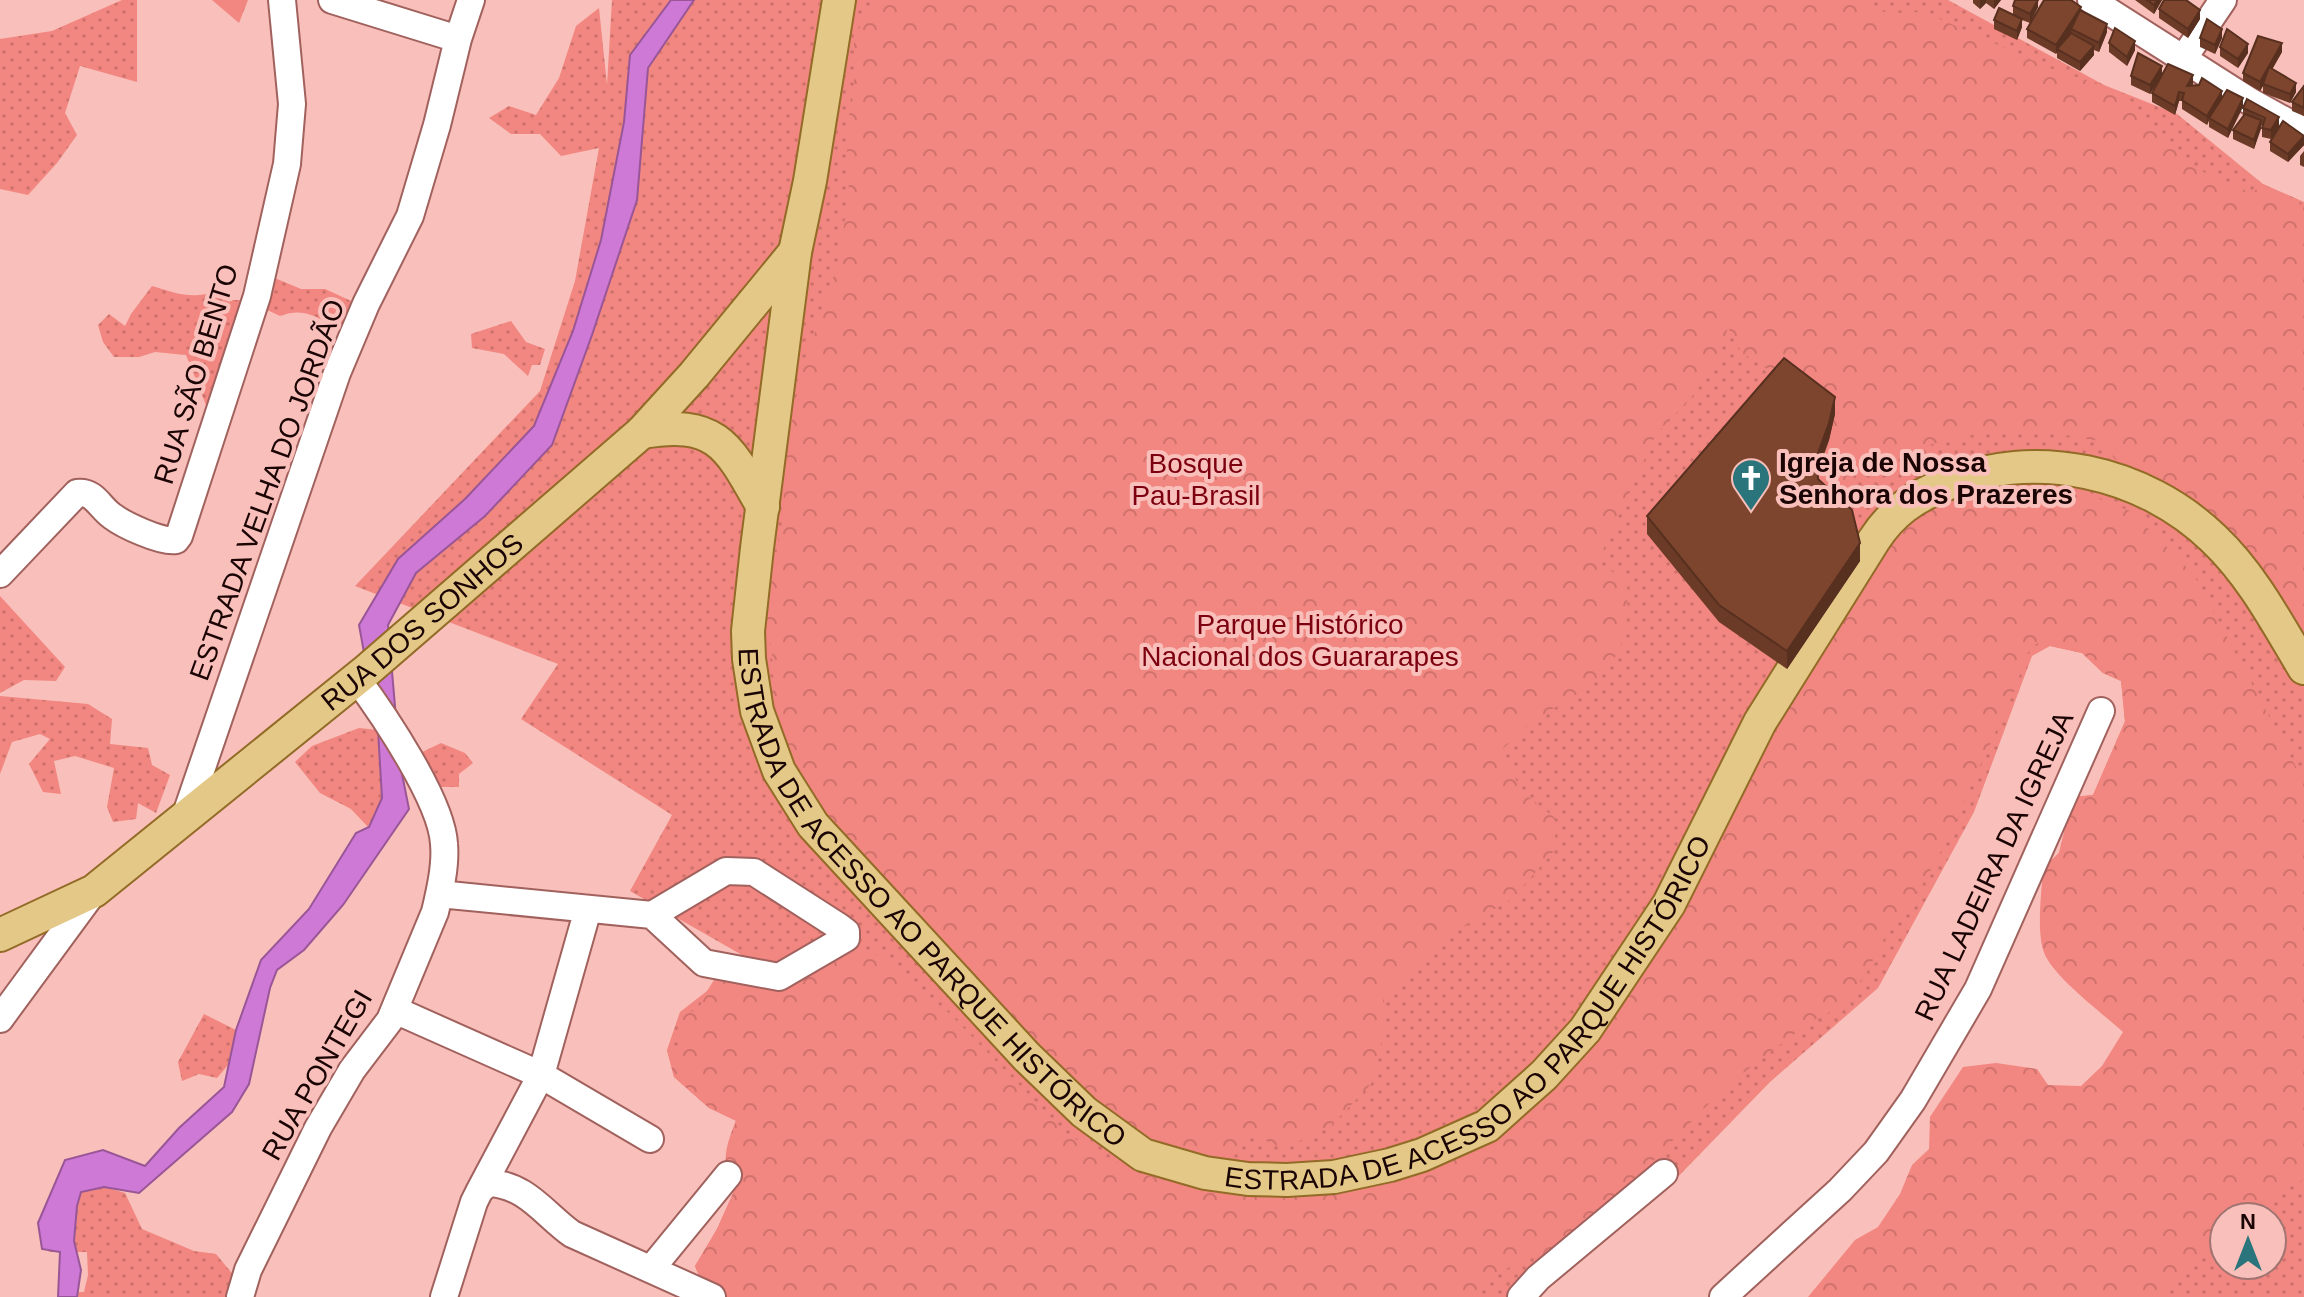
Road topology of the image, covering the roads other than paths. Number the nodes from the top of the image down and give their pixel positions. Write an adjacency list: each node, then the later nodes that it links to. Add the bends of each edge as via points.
1 (282, 0): 13 (street, RUA SÃO BENTO, via 292,104 287,164 257,296 179,536 168,541 123,523 93,496 77,493)
2 (332, 0): 7 (street)
3 (471, 0): 7 (street, ESTRADA VELHA DO JORDÃO)
4 (839, 0): 10 (main road, ESTRADA DE ACESSO AO PARQUE HISTÓRICO)
5 (2091, 0): 8 (street)
6 (2223, 0): 8 (street)
7 (458, 39): 17 (street, ESTRADA VELHA DO JORDÃO, via 410,216 337,373)
8 (2183, 59): 9 (street)
9 (2304, 131)
10 (795, 252): 11 (main road, RUA DOS SONHOS); 12 (main road, ESTRADA DE ACESSO AO PARQUE HISTÓRICO)
11 (642, 432): 12 (main road, via 684,427 710,437 734,457); 15 (main road, RUA DOS SONHOS, via 410,632)
12 (763, 507): 14 (main road, ESTRADA DE ACESSO AO PARQUE HISTÓRICO, via 748,631 753,688 779,771 813,825 1084,1112 1143,1155 1248,1179 1334,1177 1422,1155 1487,1126 1544,1075 1585,1030 1669,904 1760,722 1882,527 1930,491 1970,474 2047,465 2132,486 2213,537 2244,571)
13 (0, 574)
14 (2304, 668)
15 (363, 682): 17 (main road, RUA DOS SONHOS); 19 (street, RUA PONTEGI, via 436,811 445,843)
16 (2101, 711): 35 (street, RUA LADEIRA DA IGREJA, via 1978,989 1913,1100 1876,1152 1840,1190)
17 (184, 820): 18 (main road, RUA DOS SONHOS)
18 (94, 891): 22 (main road, RUA DOS SONHOS); 24 (street)
19 (439, 894): 20 (street); 23 (street, RUA PONTEGI)
20 (588, 909): 21 (street); 25 (street)
21 (652, 915): 21 (street, via 704,963 779,977 846,938 838,926 754,872 726,871)
22 (4, 927)
23 (395, 1010): 25 (street); 31 (street, RUA PONTEGI, via 324,1117 248,1270)
24 (0, 1019)
25 (541, 1075): 26 (street); 29 (street)
26 (650, 1139)
27 (1664, 1173): 34 (street)
28 (728, 1175): 30 (street)
29 (480, 1190): 30 (street, via 489,1183 519,1189 572,1234); 32 (street)
30 (651, 1269): 33 (street)
31 (240, 1297)
32 (444, 1297)
33 (712, 1297)
34 (1521, 1297)
35 (1723, 1297)

